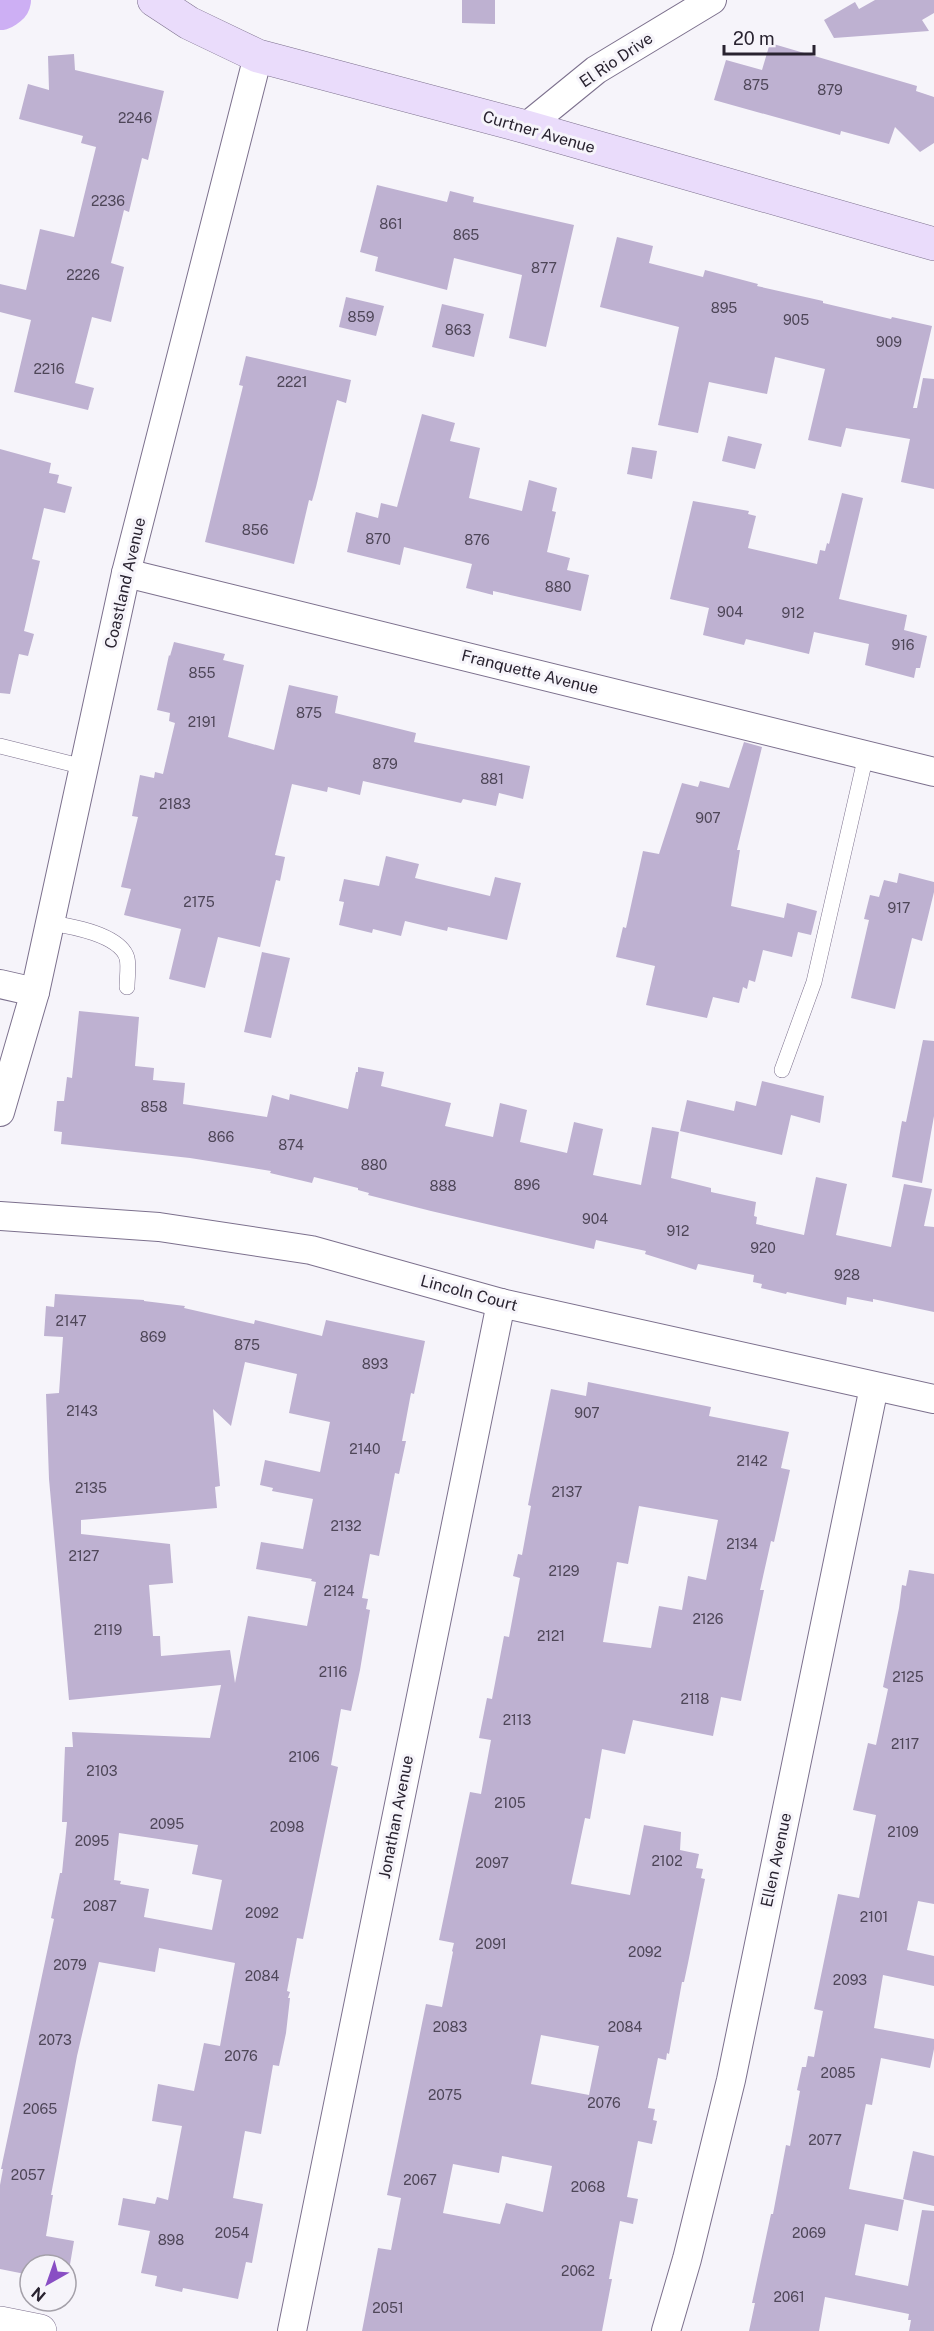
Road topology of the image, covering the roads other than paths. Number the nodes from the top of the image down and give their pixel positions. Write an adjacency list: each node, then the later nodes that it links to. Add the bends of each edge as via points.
1 (154, 0): 3 (main road, Curtner Avenue, via 189,23)
2 (712, 0): 4 (street, El Rio Drive, via 596,70)
3 (258, 56): 4 (main road, Curtner Avenue); 6 (street, Coastland Avenue)
4 (526, 127): 5 (main road, Curtner Avenue)
5 (934, 244)
6 (126, 573): 8 (street, Franquette Avenue); 9 (street, Coastland Avenue)
7 (0, 746): 9 (lane)
8 (866, 756): 10 (street, Franquette Avenue); 15 (lane, via 814,982)
9 (84, 767): 11 (street, Coastland Avenue)
10 (934, 772)
11 (50, 923): 13 (lane, via 114,941 126,957); 14 (street, Coastland Avenue)
12 (0, 984): 14 (street)
13 (127, 987)
14 (35, 992): 16 (street, Coastland Avenue)
15 (782, 1070)
16 (0, 1112)
17 (0, 1216): 18 (street, Lincoln Court, via 159,1227 310,1250)
18 (501, 1303): 19 (street, Lincoln Court); 23 (street, Jonathan Avenue)
19 (874, 1387): 20 (street, Lincoln Court); 24 (street, Ellen Avenue, via 731,2080)
20 (934, 1399)
21 (0, 2323): 22 (street)
22 (40, 2331)
23 (292, 2331)
24 (666, 2331)

